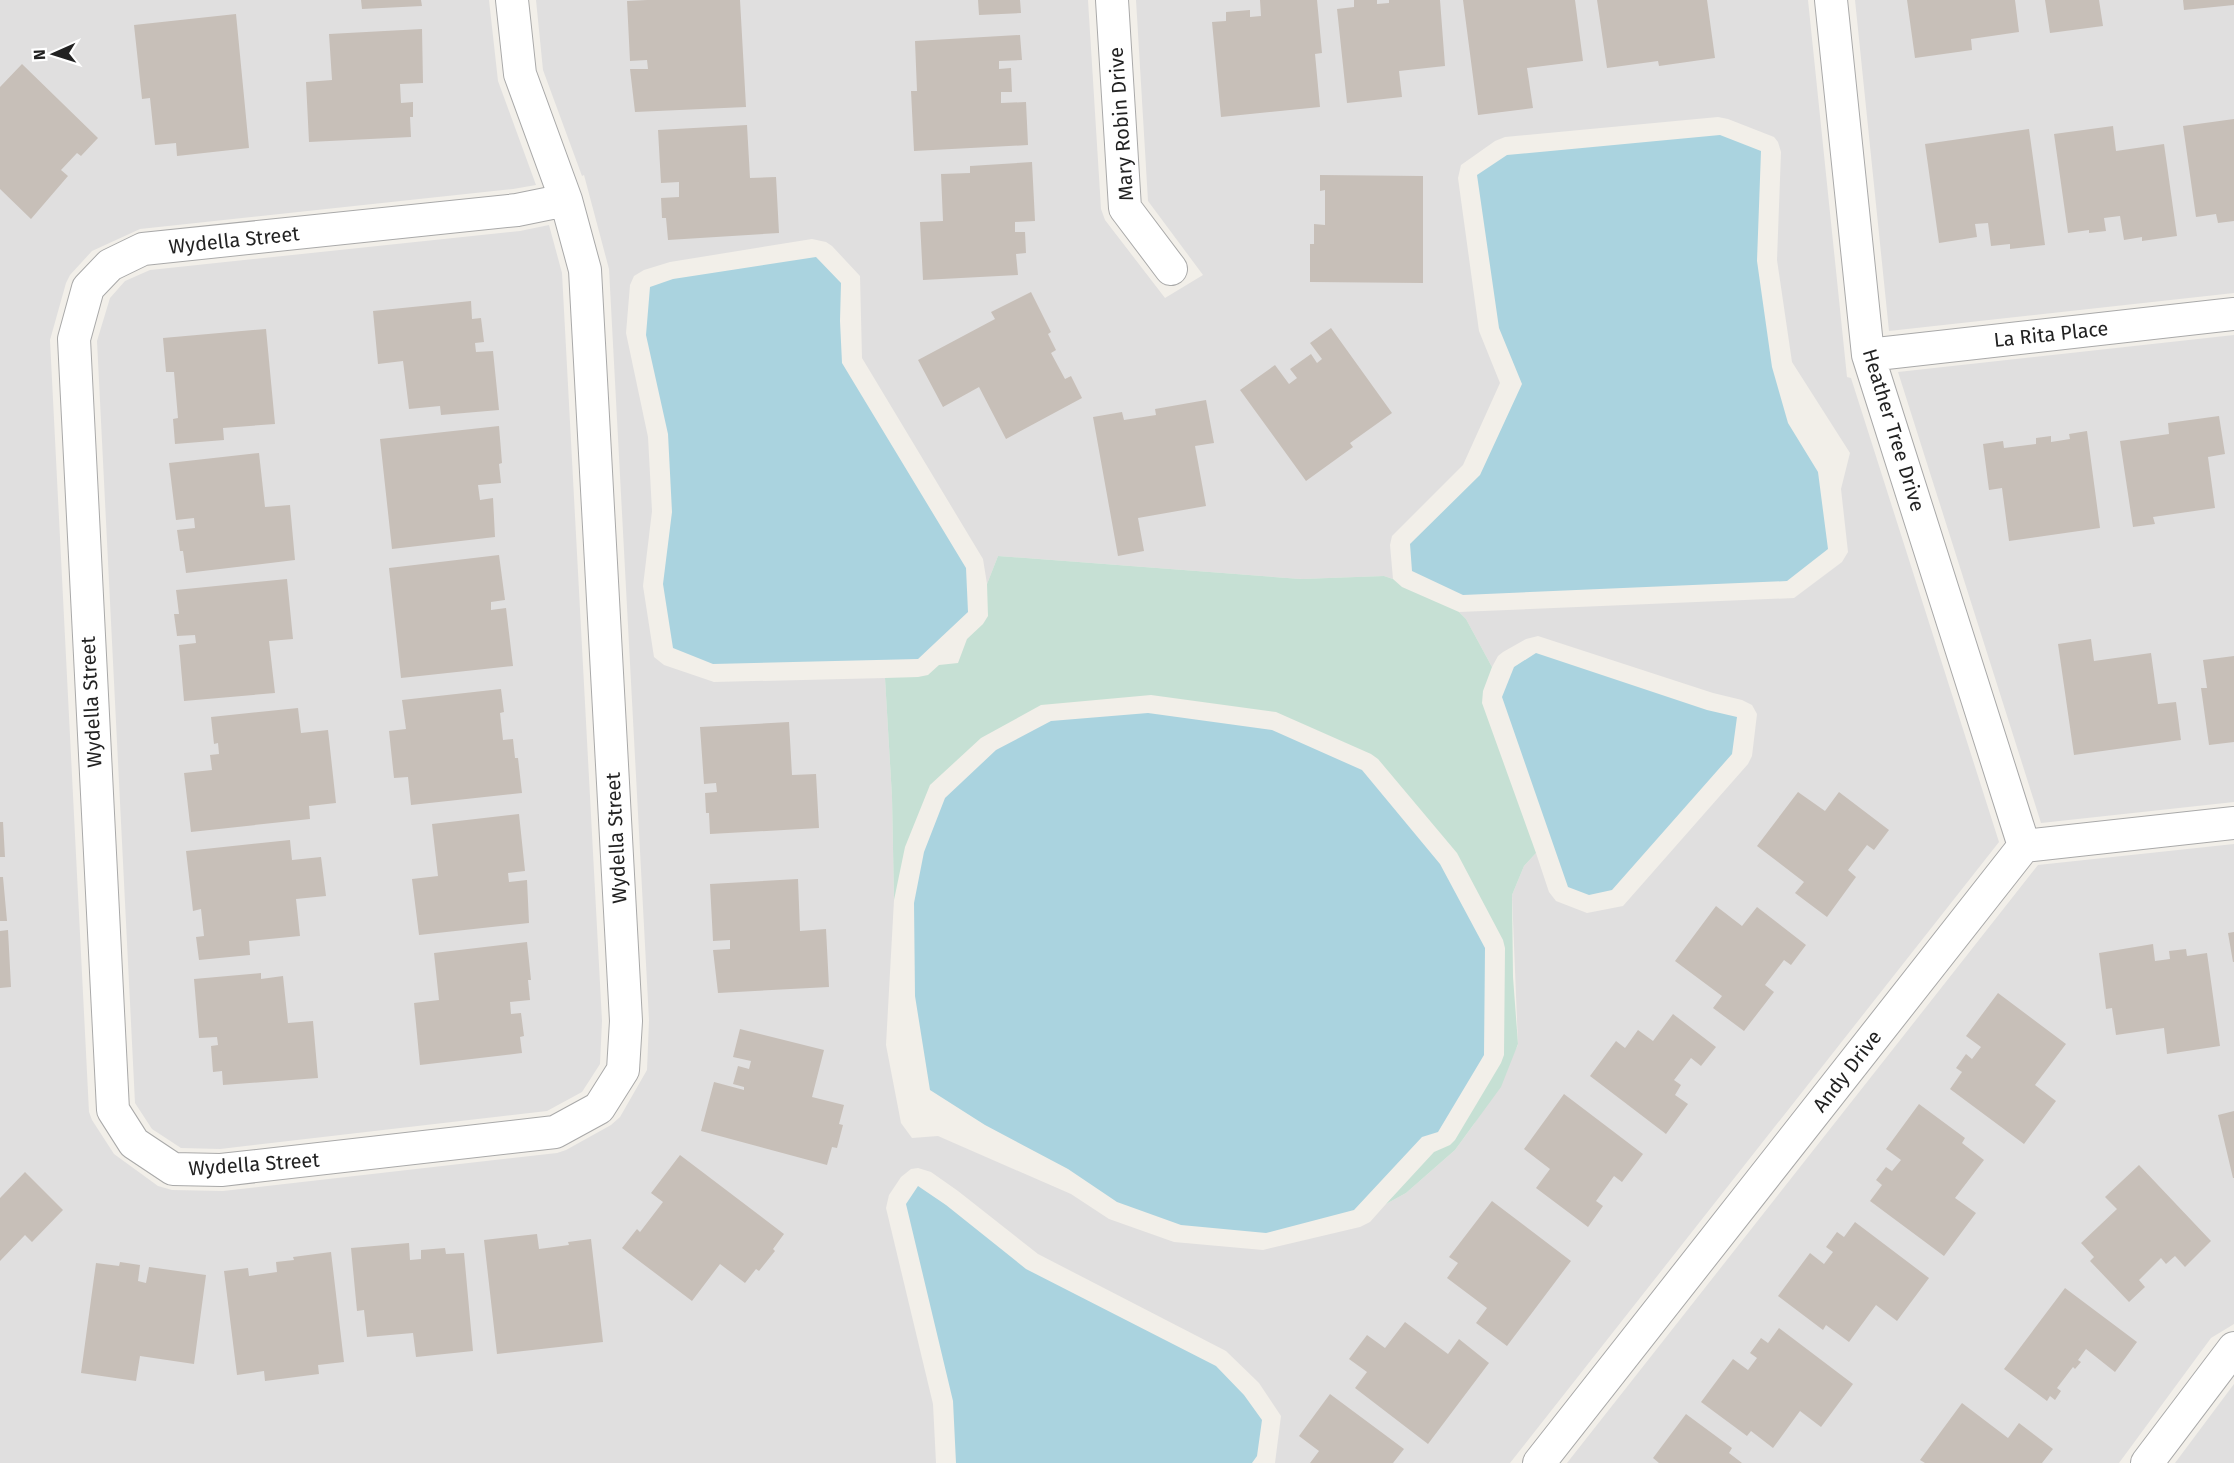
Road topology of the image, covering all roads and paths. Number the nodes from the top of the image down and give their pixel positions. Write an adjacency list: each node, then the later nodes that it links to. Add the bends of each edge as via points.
1 (512, 0): 4 (street, Wydella Street, via 520,74)
2 (1112, 0): 5 (street, Mary Robin Drive, via 1125,208)
3 (1831, 0): 7 (street, Heather Tree Drive)
4 (566, 200): 4 (street, Wydella Street, via 517,210 143,249 110,265 88,288 74,339 113,1110 134,1143 173,1169 221,1170 555,1132 599,1107 623,1070 626,1021 585,270)
5 (1171, 270)
6 (2234, 314): 7 (street, La Rita Place)
7 (1868, 355): 9 (street, Heather Tree Drive)
8 (2234, 823): 9 (street)
9 (2024, 846): 11 (street, Andy Drive)
10 (2234, 1348): 12 (street)
11 (1539, 1463)
12 (2147, 1463)

